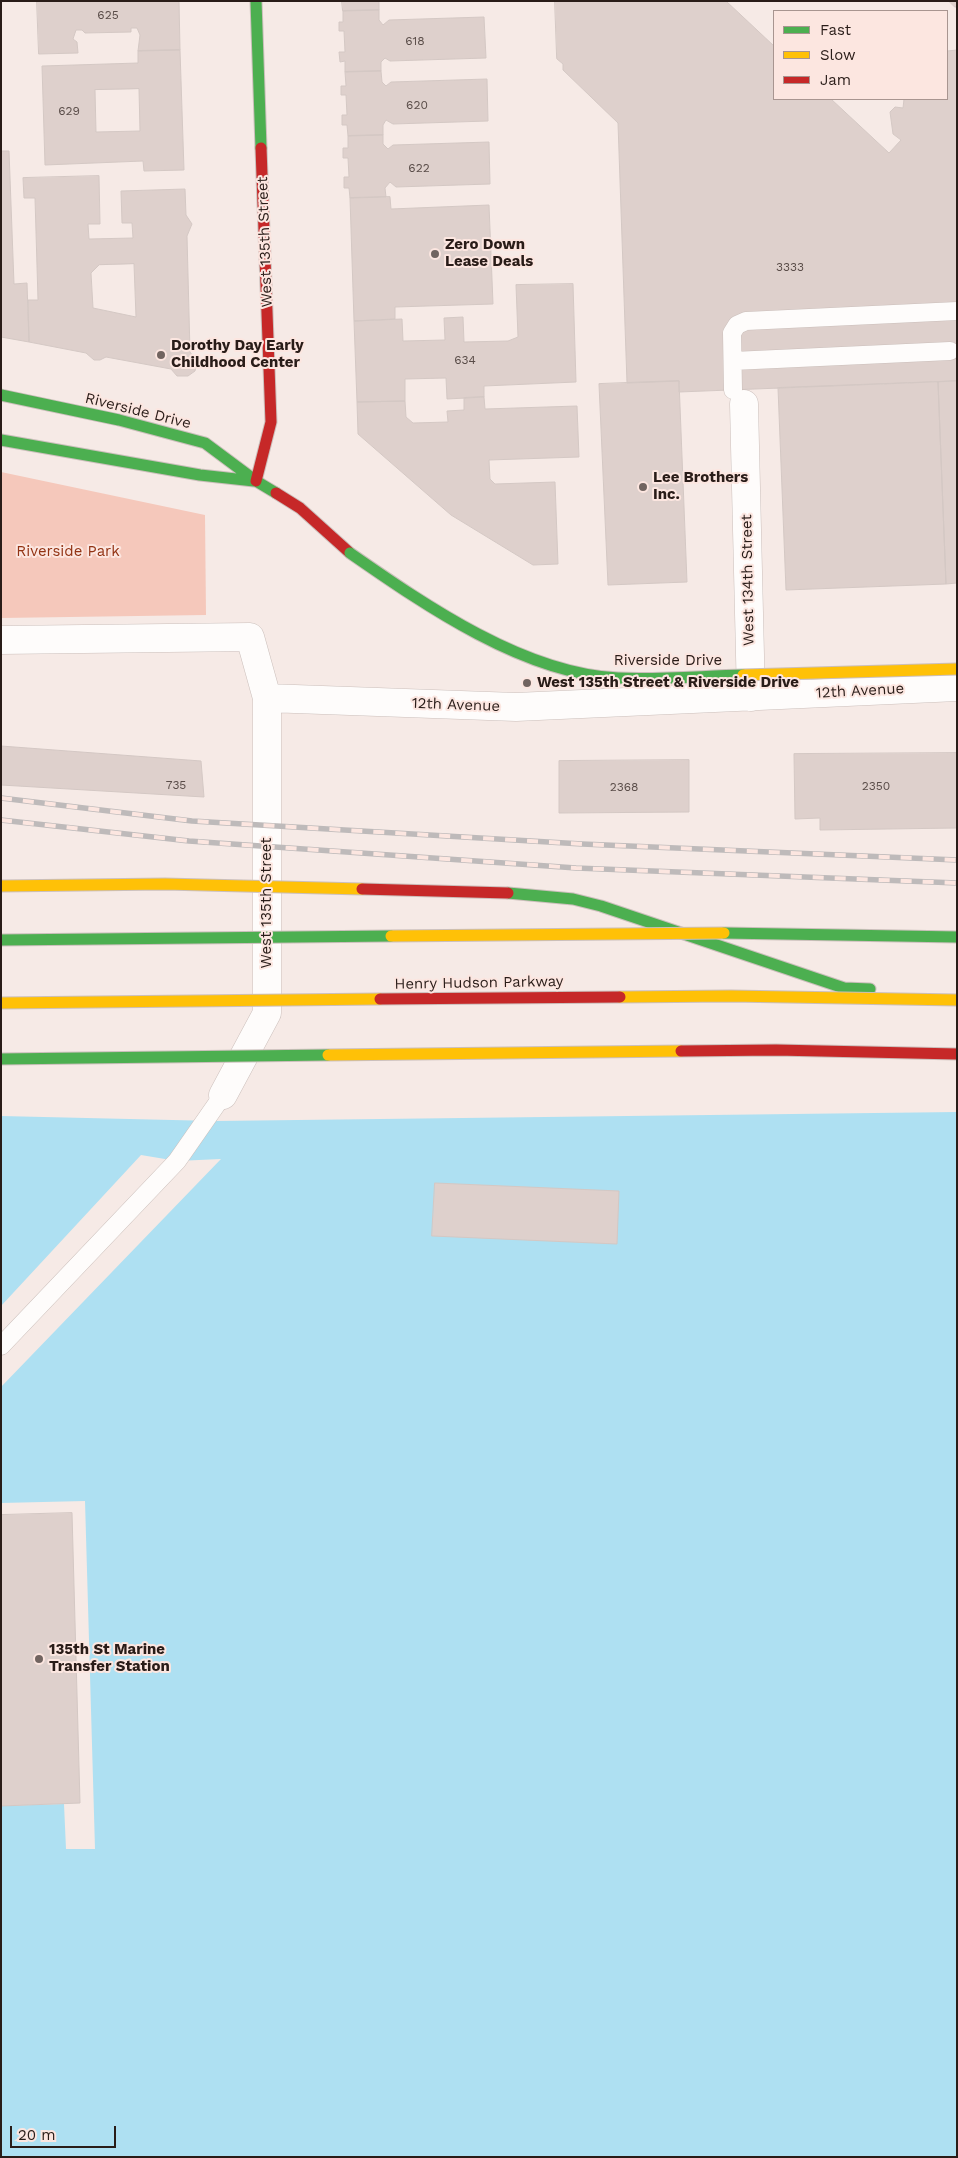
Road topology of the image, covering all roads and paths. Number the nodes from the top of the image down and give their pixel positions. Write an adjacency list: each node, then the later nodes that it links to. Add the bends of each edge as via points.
1 (256, 1): 8 (main road, West 135th Street, via 271,422)
2 (957, 311): 4 (lane, via 746,321 737,325 732,333)
3 (950, 352): 4 (lane)
4 (733, 361): 6 (lane)
5 (1, 395): 8 (main road, Riverside Drive, via 120,420 204,443)
6 (739, 397): 11 (street)
7 (1, 440): 8 (main road, Riverside Drive, via 200,475)
8 (256, 481): 11 (main road, Riverside Drive, bridge, via 300,508 350,553 409,595 478,635 537,660 573,671 617,678)
9 (1, 640): 13 (street, via 250,636)
10 (957, 669): 11 (main road, Riverside Drive, bridge)
11 (746, 686): 12 (street, 12th Avenue); 13 (street, 12th Avenue, via 516,707)
12 (957, 687)
13 (267, 698): 22 (street, West 135th Street, via 267,1013)
14 (1, 886): 17 (main road, bridge, via 175,884 508,893 573,899 844,988)
15 (957, 937): 16 (main road, bridge, via 700,934)
16 (1, 940)
17 (957, 992)
18 (957, 1000): 19 (main road, Henry Hudson Parkway, bridge, via 703,996)
19 (1, 1003)
20 (957, 1054): 21 (main road, bridge, via 776,1050)
21 (1, 1059)
22 (223, 1095): 23 (lane, via 178,1161)
23 (1, 1346)

